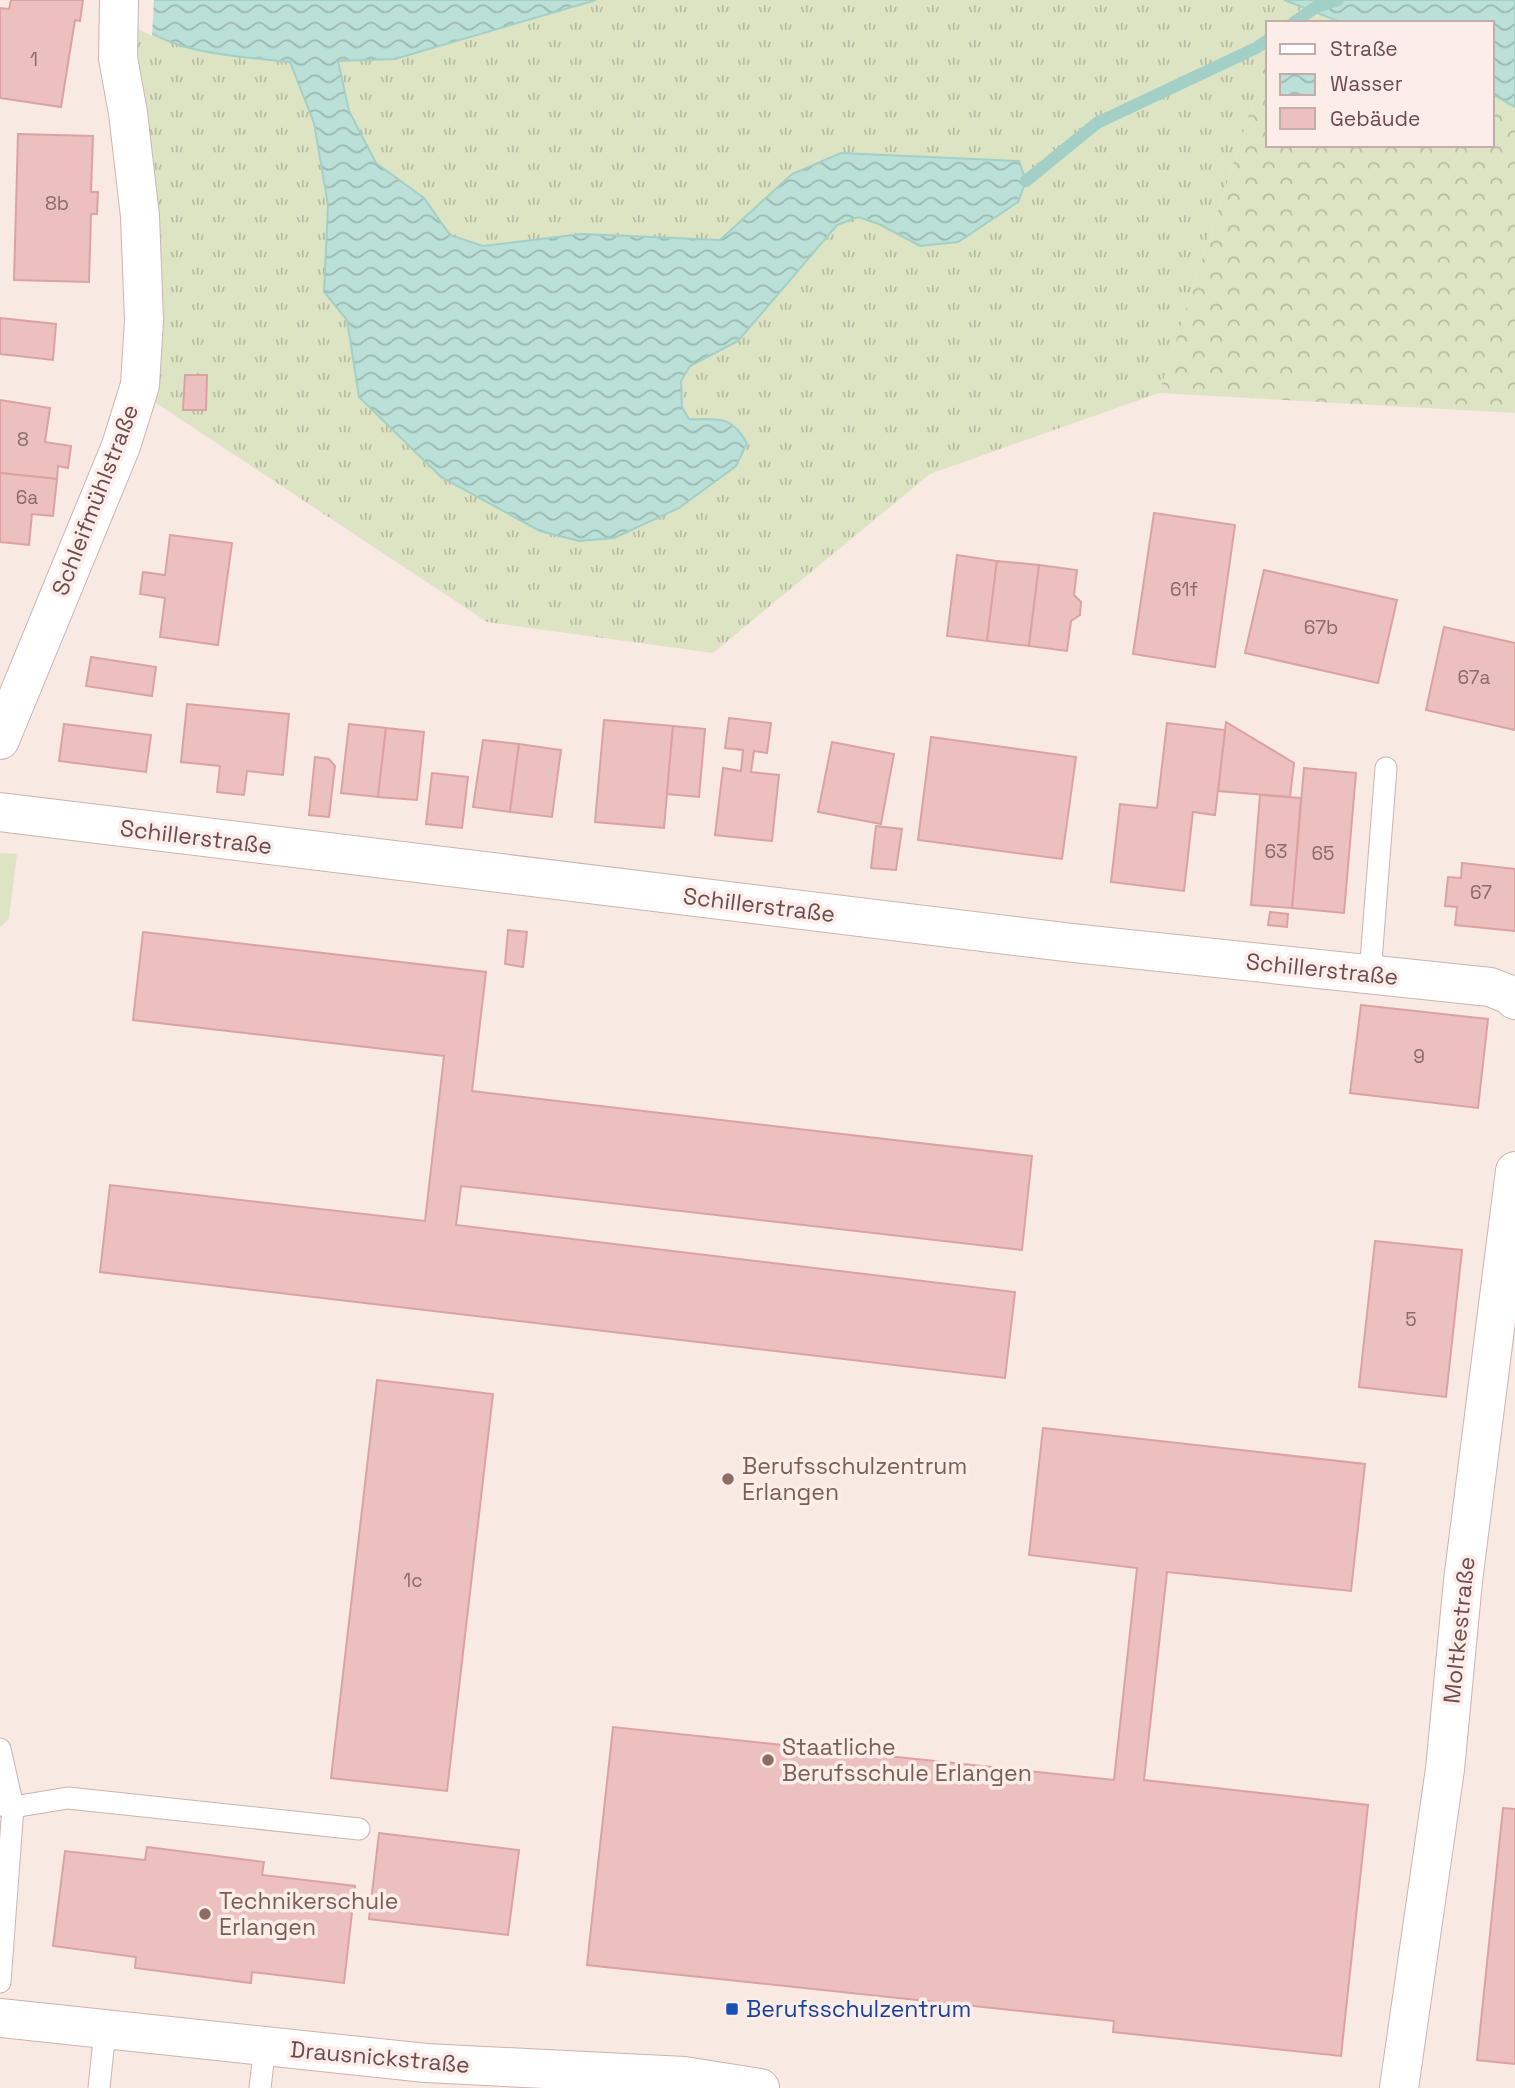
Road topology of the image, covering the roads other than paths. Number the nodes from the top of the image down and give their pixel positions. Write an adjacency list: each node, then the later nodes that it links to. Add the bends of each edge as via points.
1 (118, 15): 2 (street, Schleifmühlstraße, via 118,58 140,216 144,320 140,385 121,446)
2 (0, 740)
3 (1386, 768): 5 (lane)
4 (0, 812): 5 (street, Schillerstraße, via 1059,942)
5 (1370, 974): 6 (street, Schillerstraße, via 1490,987)
6 (1515, 1000)
7 (1515, 1171): 8 (street, Moltkestraße)
8 (1510, 1250): 19 (street, Moltkestraße, via 1463,1581 1445,1769)
9 (0, 1749): 10 (lane)
10 (6, 1806): 11 (lane, via 68,1798); 12 (lane)
11 (359, 1829)
12 (0, 1982)
13 (0, 2018): 14 (street, Drausnickstraße)
14 (105, 2030): 15 (street, Drausnickstraße); 16 (lane)
15 (265, 2046): 17 (lane); 18 (street, Drausnickstraße, via 426,2063 684,2076)
16 (99, 2088)
17 (260, 2088)
18 (760, 2088)
19 (1399, 2088)

